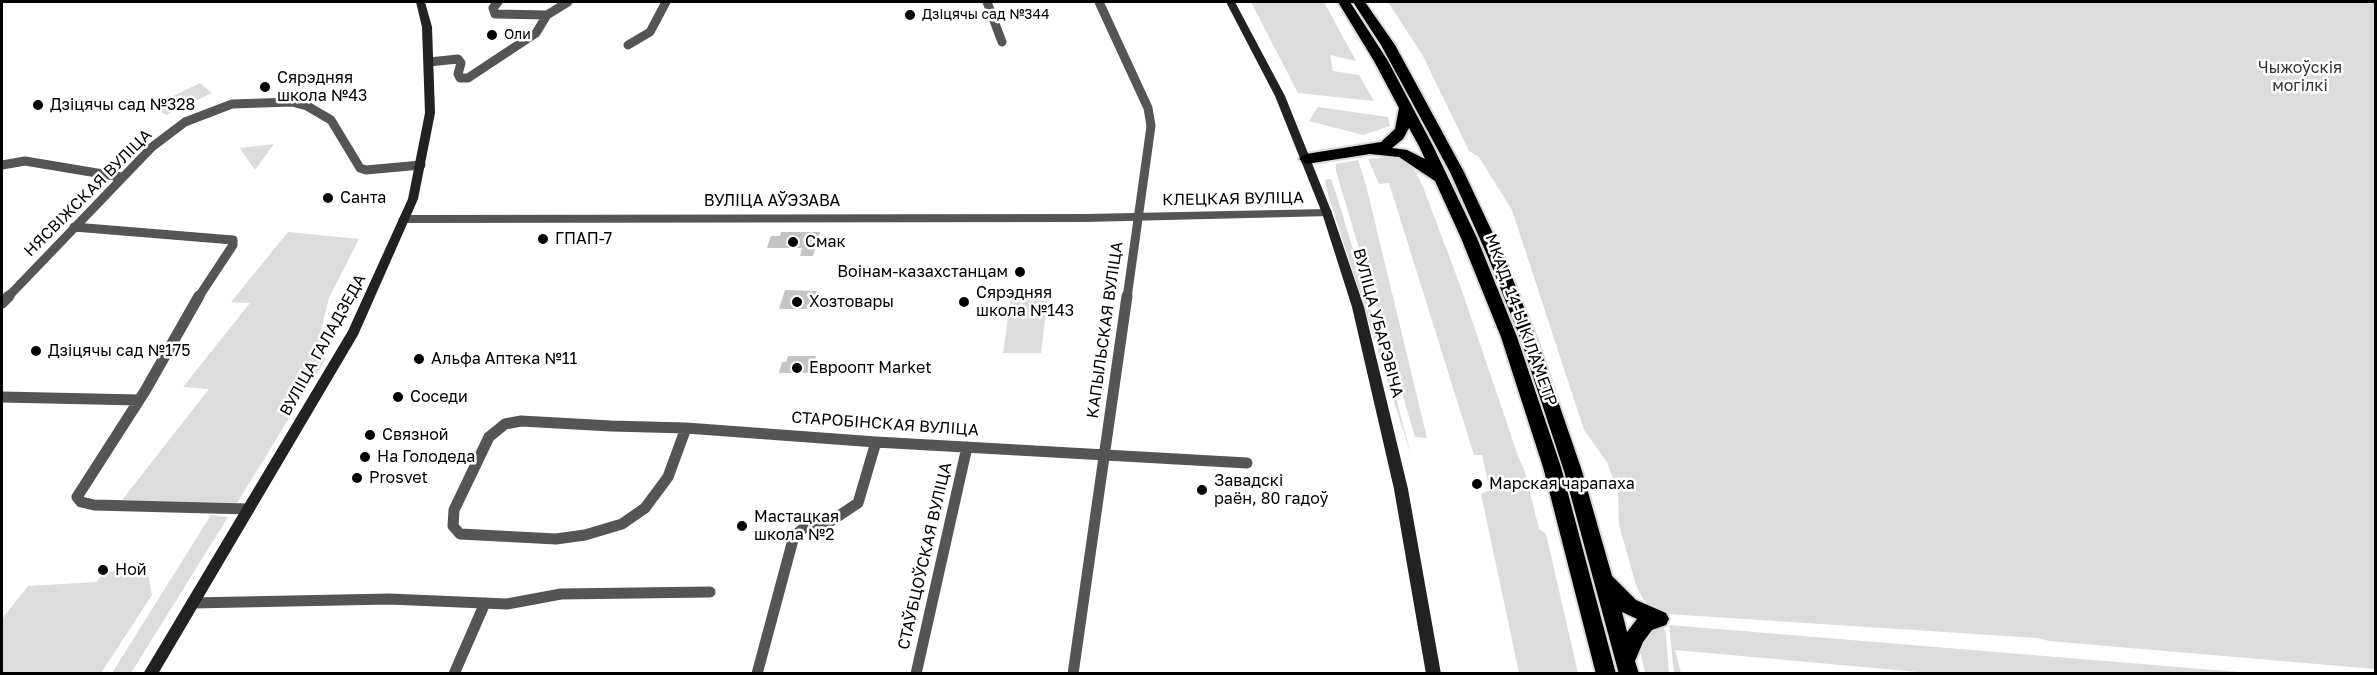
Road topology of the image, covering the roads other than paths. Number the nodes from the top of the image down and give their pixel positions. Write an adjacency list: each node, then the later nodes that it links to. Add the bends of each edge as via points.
1 (420, 2): 13 (main road, ВУЛІЦА ГАЛАДЗЕДА, via 427,27)
2 (498, 2): 10 (street, via 495,14)
3 (568, 2): 10 (street)
4 (666, 2): 12 (street, via 650,32)
5 (987, 2): 11 (street)
6 (1099, 2): 22 (street, КАПЫЛЬСКАЯ ВУЛІЦА, via 1148,108 1151,126)
7 (1230, 2): 16 (main road, ВУЛІЦА УБАРЭВІЧА, via 1280,96)
8 (1344, 2): 14 (highway, МКАД, 14-Ы КІЛАМЕТР)
9 (1359, 2): 34 (highway, МКАД, 14-Ы КІЛАМЕТР, via 1388,45 1457,171 1496,257 1573,471)
10 (547, 15): 13 (street, via 536,33 468,78 460,78 458,59)
11 (1002, 42)
12 (628, 45)
13 (429, 62): 18 (main road, ВУЛІЦА ГАЛАДЗЕДА, via 430,113)
14 (1406, 106): 15 (highway, via 1398,136 1386,145); 20 (highway, МКАД, 14-Ы КІЛАМЕТР)
15 (1362, 152): 16 (highway); 20 (highway, via 1402,153 1426,166)
16 (1306, 159): 21 (main road, ВУЛІЦА УБАРЭВІЧА)
17 (2, 165): 19 (street, via 25,161)
18 (421, 165): 19 (street, НЯСВІЖСКАЯ ВУЛІЦА, via 360,168 340,131 320,112 292,102 252,102 232,104 185,122); 23 (main road, ВУЛІЦА ГАЛАДЗЕДА)
19 (121, 177): 24 (street, НЯСВІЖСКАЯ ВУЛІЦА)
20 (1443, 182): 45 (highway, МКАД, 14-Ы КІЛАМЕТР, via 1509,337 1552,467)
21 (1327, 213): 22 (street, КЛЕЦКАЯ ВУЛІЦА); 44 (main road, ВУЛІЦА УБАРЭВІЧА, via 1370,352 1401,489)
22 (1140, 217): 23 (street, ВУЛІЦА АЎЭЗАВА); 31 (street, КАПЫЛЬСКАЯ ВУЛІЦА)
23 (404, 219): 33 (main road, ВУЛІЦА ГАЛАДЗЕДА, via 354,332)
24 (74, 227): 25 (street, НЯСВІЖСКАЯ ВУЛІЦА); 27 (street, via 233,240)
25 (2, 303)
26 (2, 397): 27 (street)
27 (139, 400): 33 (street, via 81,486 77,496 81,502)
28 (686, 428): 28 (street, СТАРОБІНСКАЯ ВУЛІЦА, via 668,477 645,508 622,524 556,540 460,534 453,526 454,510 489,437 505,424 521,421); 29 (street, СТАРОБІНСКАЯ ВУЛІЦА)
29 (876, 442): 30 (street, СТАРОБІНСКАЯ ВУЛІЦА); 41 (street, via 858,504 831,522 805,527 794,536)
30 (967, 447): 31 (street, СТАРОБІНСКАЯ ВУЛІЦА); 42 (street, СТАЎБЦОЎСКАЯ ВУЛІЦА)
31 (1103, 453): 32 (street, СТАРОБІНСКАЯ ВУЛІЦА); 43 (street, КАПЫЛЬСКАЯ ВУЛІЦА)
32 (1247, 463)
33 (249, 509): 36 (main road, ВУЛІЦА ГАЛАДЗЕДА)
34 (1603, 579): 38 (highway, МКАД, 14-Ы КІЛАМЕТР); 38 (highway, via 1629,606 1659,619 1640,630)
35 (710, 592): 37 (street, via 561,594 507,604)
36 (192, 603): 37 (street, via 389,598); 39 (main road, ВУЛІЦА ГАЛАДЗЕДА)
37 (485, 603): 40 (street)
38 (1628, 666)
39 (150, 674)
40 (454, 674)
41 (757, 674)
42 (915, 674)
43 (1073, 674)
44 (1434, 674)
45 (1606, 674)

